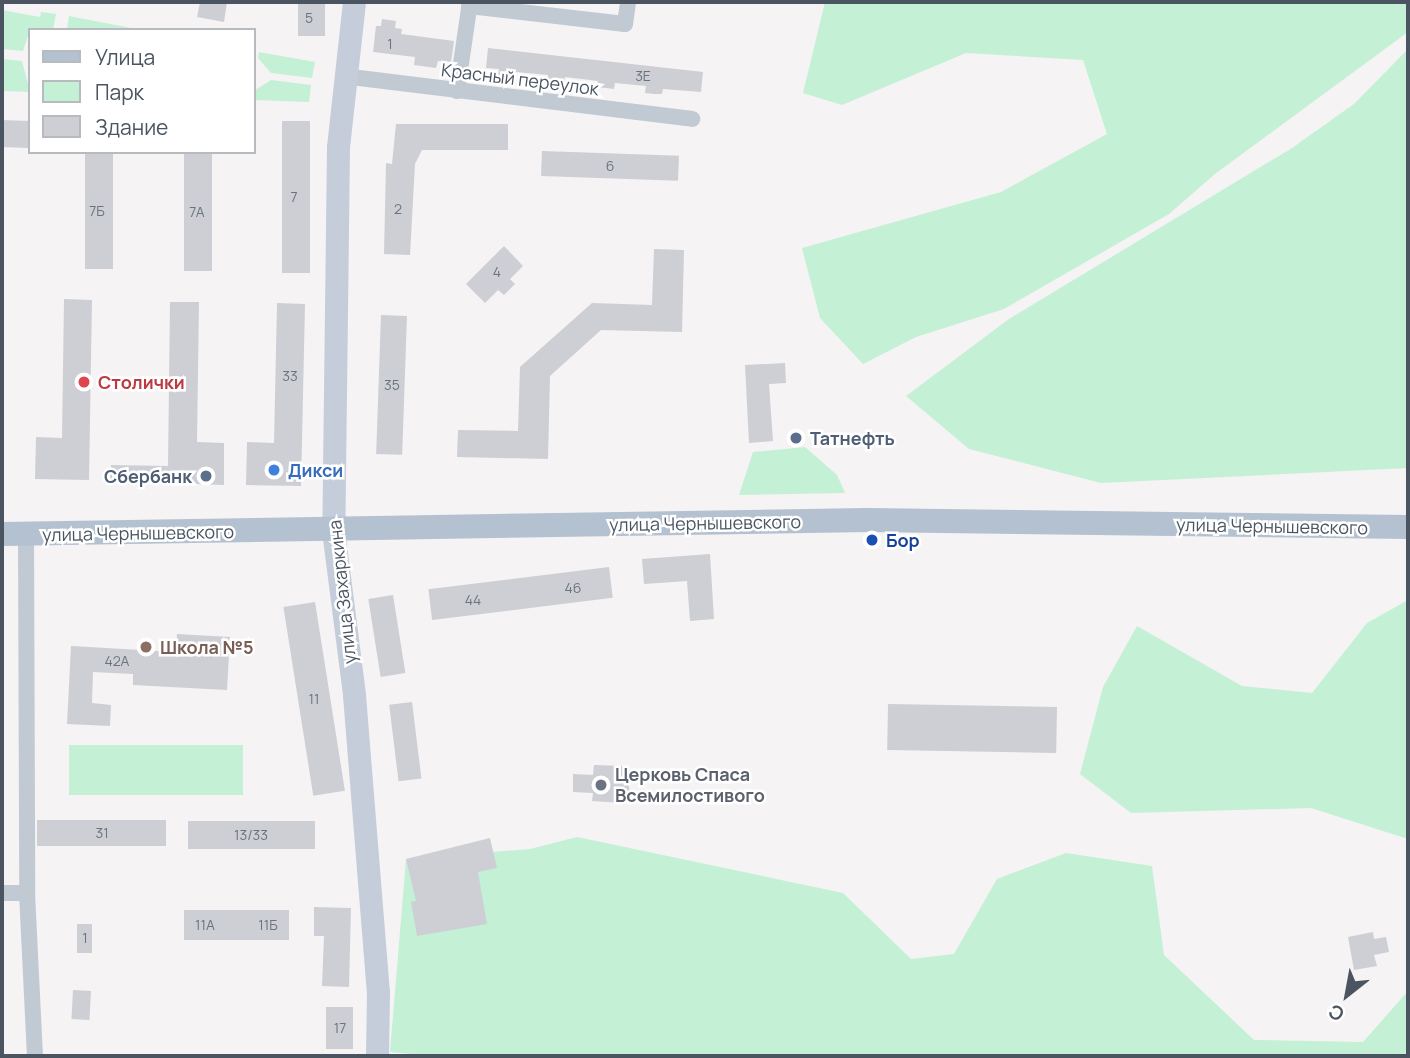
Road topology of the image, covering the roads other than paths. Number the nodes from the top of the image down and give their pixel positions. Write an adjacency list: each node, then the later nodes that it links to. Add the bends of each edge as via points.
1 (354, 2): 4 (street, улица Захаркина)
2 (628, 2): 3 (street, via 625,24)
3 (470, 4): 5 (street)
4 (343, 76): 5 (street, Красный переулок); 8 (street, улица Захаркина)
5 (457, 90): 6 (street, Красный переулок)
6 (692, 119)
7 (1408, 527): 8 (main road, улица Чернышевского, via 866,520)
8 (333, 530): 9 (main road, улица Чернышевского); 13 (street, улица Захаркина, via 355,709 378,992)
9 (14, 534): 11 (street)
10 (2, 893): 11 (street)
11 (27, 893): 12 (street)
12 (35, 1056)
13 (376, 1056)

